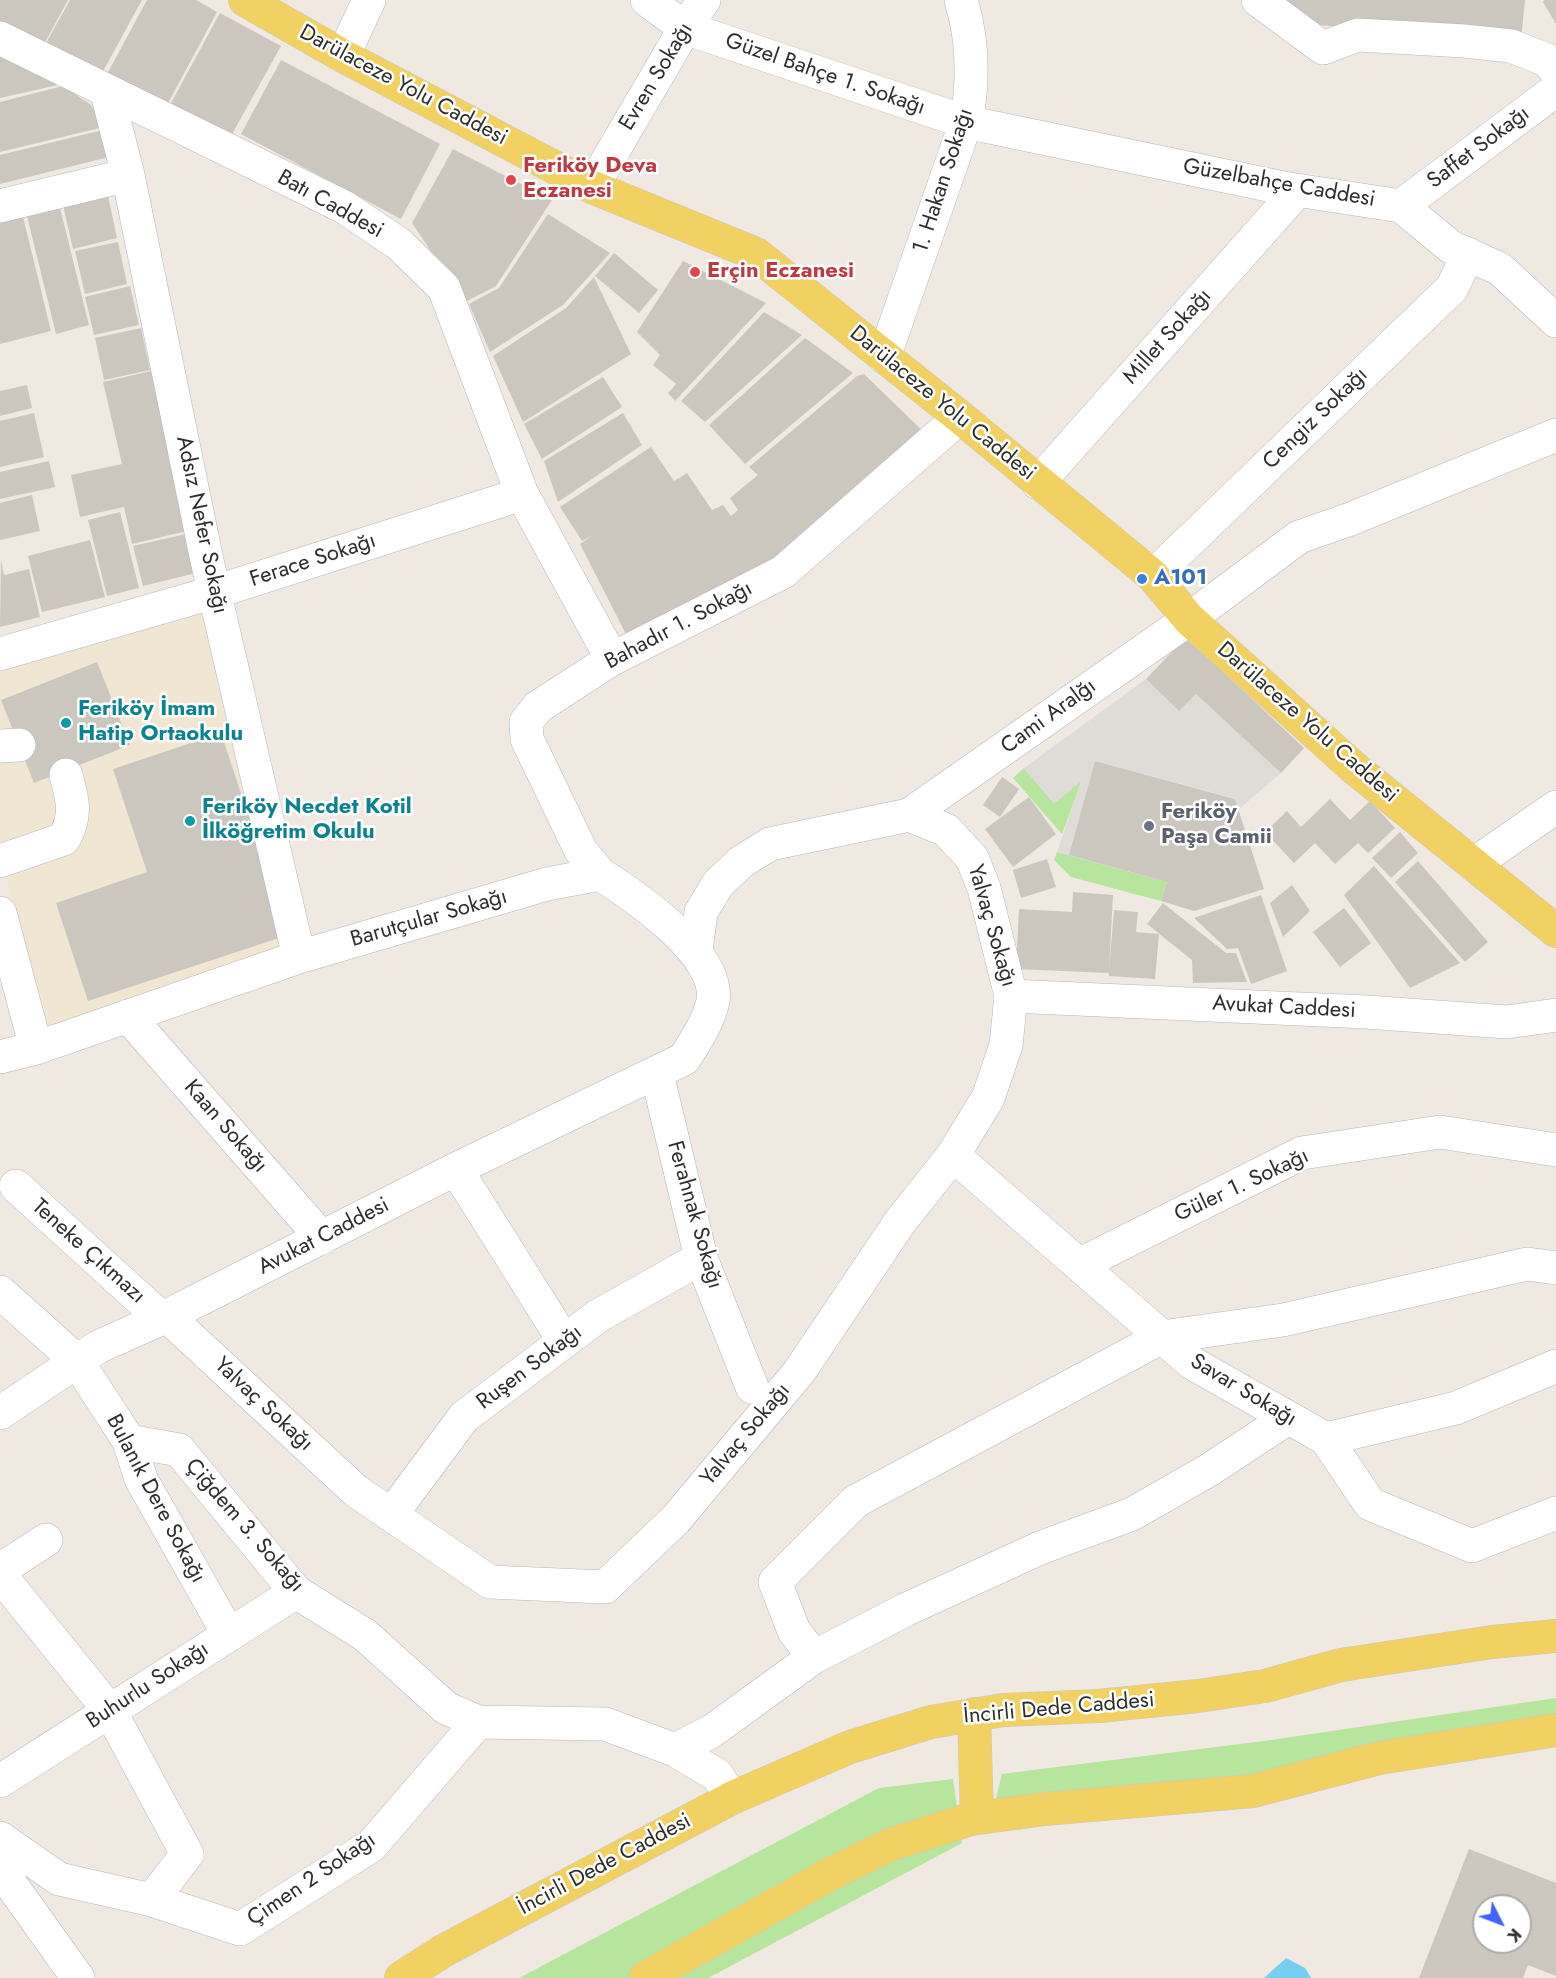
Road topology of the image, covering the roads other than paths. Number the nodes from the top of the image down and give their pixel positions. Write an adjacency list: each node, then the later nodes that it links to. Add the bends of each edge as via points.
1 (245, 0): 9 (main road, Darülaceze Yolu Caddesi)
2 (369, 0): 9 (street)
3 (647, 0): 7 (street, Güzel Bahçe 1. Sokağı)
4 (704, 0): 7 (street, Evren Sokağı)
5 (961, 0): 13 (street, 1. Hakan Sokağı, via 972,56)
6 (1258, 0): 10 (street, via 1323,48 1358,35 1464,41 1510,46 1547,60)
7 (685, 28): 13 (street, Güzel Bahçe 1. Sokağı); 15 (street, Evren Sokağı)
8 (0, 38): 12 (street, Batı Caddesi)
9 (343, 56): 15 (main road, Darülaceze Yolu Caddesi)
10 (1556, 70)
11 (1556, 90): 18 (street, Saffet Sokağı)
12 (107, 93): 14 (street, Adsız Nefer Sokağı); 25 (street, Batı Caddesi, via 344,207 399,244 444,288)
13 (966, 122): 16 (street, Güzelbahçe Caddesi); 21 (street, 1. Hakan Sokağı)
14 (128, 176): 17 (street); 27 (street, Adsız Nefer Sokağı)
15 (592, 186): 21 (main road, Darülaceze Yolu Caddesi, via 756,254)
16 (1297, 191): 18 (street, Güzelbahçe Caddesi); 24 (street, Millet Sokağı)
17 (0, 206)
18 (1401, 206): 19 (street, Güzelbahçe Caddesi, via 1451,247)
19 (1468, 254): 20 (street, Güzelbahçe Caddesi, via 1500,269); 26 (street, Cengiz Sokağı, via 1452,288)
20 (1556, 321)
21 (884, 357): 22 (main road, Darülaceze Yolu Caddesi)
22 (960, 417): 24 (main road, Darülaceze Yolu Caddesi); 30 (street, Bahadır 1. Sokağı, via 783,572)
23 (1556, 435): 28 (street, Cami Aralğı, via 1299,537)
24 (1038, 483): 26 (main road, Darülaceze Yolu Caddesi)
25 (522, 494): 27 (street, Ferace Sokağı); 30 (street, Batı Caddesi)
26 (1153, 576): 28 (main road, Darülaceze Yolu Caddesi)
27 (215, 592): 29 (street, Ferace Sokağı); 40 (street, Adsız Nefer Sokağı)
28 (1189, 620): 33 (street, Cami Aralğı); 35 (main road, Darülaceze Yolu Caddesi, via 1353,767)
29 (0, 654)
30 (612, 659): 36 (street, Bahadır 1. Sokağı, via 538,707 525,722 527,739 581,851)
31 (66, 775): 34 (street, via 73,799 73,822 64,839)
32 (1556, 807): 35 (street)
33 (909, 815): 39 (street, via 770,844 741,862 718,884 701,912); 41 (street, Yalvaç Sokağı, via 946,830 972,858 984,888)
34 (0, 861)
35 (1474, 864): 38 (main road, Darülaceze Yolu Caddesi)
36 (600, 874): 39 (street, via 640,900); 40 (street, Barutçular Sokağı, via 548,885)
37 (0, 913): 44 (street)
38 (1556, 931)
39 (696, 951): 46 (street, via 707,971 713,999 684,1059)
40 (299, 957): 43 (street, Barutçular Sokağı)
41 (1011, 996): 42 (street, Avukat Caddesi, via 1507,1022); 48 (street, Yalvaç Sokağı, via 1006,1046 988,1098)
42 (1556, 1015)
43 (128, 1016): 44 (street, Barutçular Sokağı); 51 (street, Kaan Sokağı)
44 (36, 1048): 45 (street, Barutçular Sokağı)
45 (0, 1057)
46 (657, 1074): 49 (street, Avukat Caddesi); 52 (street, Ferahnak Sokağı)
47 (1556, 1150): 53 (street, Güler 1. Sokağı, via 1440,1132 1302,1153)
48 (953, 1155): 53 (street, Savar Sokağı); 67 (street, Yalvaç Sokağı, via 900,1222 799,1372 676,1519 605,1587 490,1582)
49 (456, 1169): 51 (street, Avukat Caddesi); 58 (street)
50 (16, 1186): 56 (street, Teneke Çıkmazı)
51 (322, 1238): 56 (street, Avukat Caddesi)
52 (701, 1258): 58 (street, Ruşen Sokağı, via 598,1316); 61 (street, Ferahnak Sokağı)
53 (1079, 1265): 57 (street, Savar Sokağı)
54 (1556, 1268): 57 (street, via 1527,1264 1283,1320)
55 (0, 1292): 59 (street, Bulanık Dere Sokağı)
56 (164, 1317): 59 (street, Avukat Caddesi, via 98,1347); 67 (street, Yalvaç Sokağı, via 356,1491)
57 (1162, 1337): 63 (street, Savar Sokağı, via 1192,1363); 74 (street, via 856,1501 775,1582 794,1631)
58 (564, 1341): 67 (street, Ruşen Sokağı, via 464,1418)
59 (77, 1361): 62 (street, Avukat Caddesi); 65 (street, Bulanık Dere Sokağı)
60 (1556, 1366): 64 (street, via 1456,1408)
61 (752, 1387)
62 (0, 1413)
63 (1288, 1418): 64 (street, Savar Sokağı); 74 (street, via 1132,1514 1040,1548)
64 (1326, 1439): 66 (street, Savar Sokağı, via 1370,1503 1472,1545)
65 (129, 1441): 71 (street, Çiğdem 3. Sokağı, via 179,1450); 72 (street, Bulanık Dere Sokağı, via 141,1479)
66 (1556, 1513)
67 (391, 1515)
68 (46, 1539): 69 (street)
69 (0, 1570)
70 (0, 1575): 75 (street)
71 (296, 1592): 72 (street, Buhurlu Sokağı); 77 (street, Çiğdem 3. Sokağı, via 365,1635 446,1708)
72 (229, 1635): 75 (street, Buhurlu Sokağı)
73 (1556, 1636): 76 (main road, İncirli Dede Caddesi, via 1341,1665 1265,1686 1198,1696)
74 (814, 1657): 79 (street, via 712,1731)
75 (110, 1711): 80 (street, Buhurlu Sokağı); 85 (street, via 187,1854)
76 (974, 1714): 81 (main road, İncirli Dede Caddesi, via 931,1722 850,1748); 82 (main road)
77 (478, 1722): 79 (street, Çiğdem 3. Sokağı, via 605,1724); 85 (street, Çimen 2 Sokağı, via 370,1846 240,1929)
78 (1556, 1730): 82 (main road, via 1379,1758 1253,1791)
79 (675, 1750): 81 (street, Çiğdem 3. Sokağı, via 717,1775)
80 (0, 1781)
81 (732, 1798): 87 (main road, İncirli Dede Caddesi, via 443,1951)
82 (977, 1818): 88 (main road, via 892,1844 832,1872)
83 (0, 1838): 85 (street, via 59,1879)
84 (0, 1869): 86 (street)
85 (152, 1900)
86 (78, 1978)
87 (401, 1978)
88 (645, 1978)

